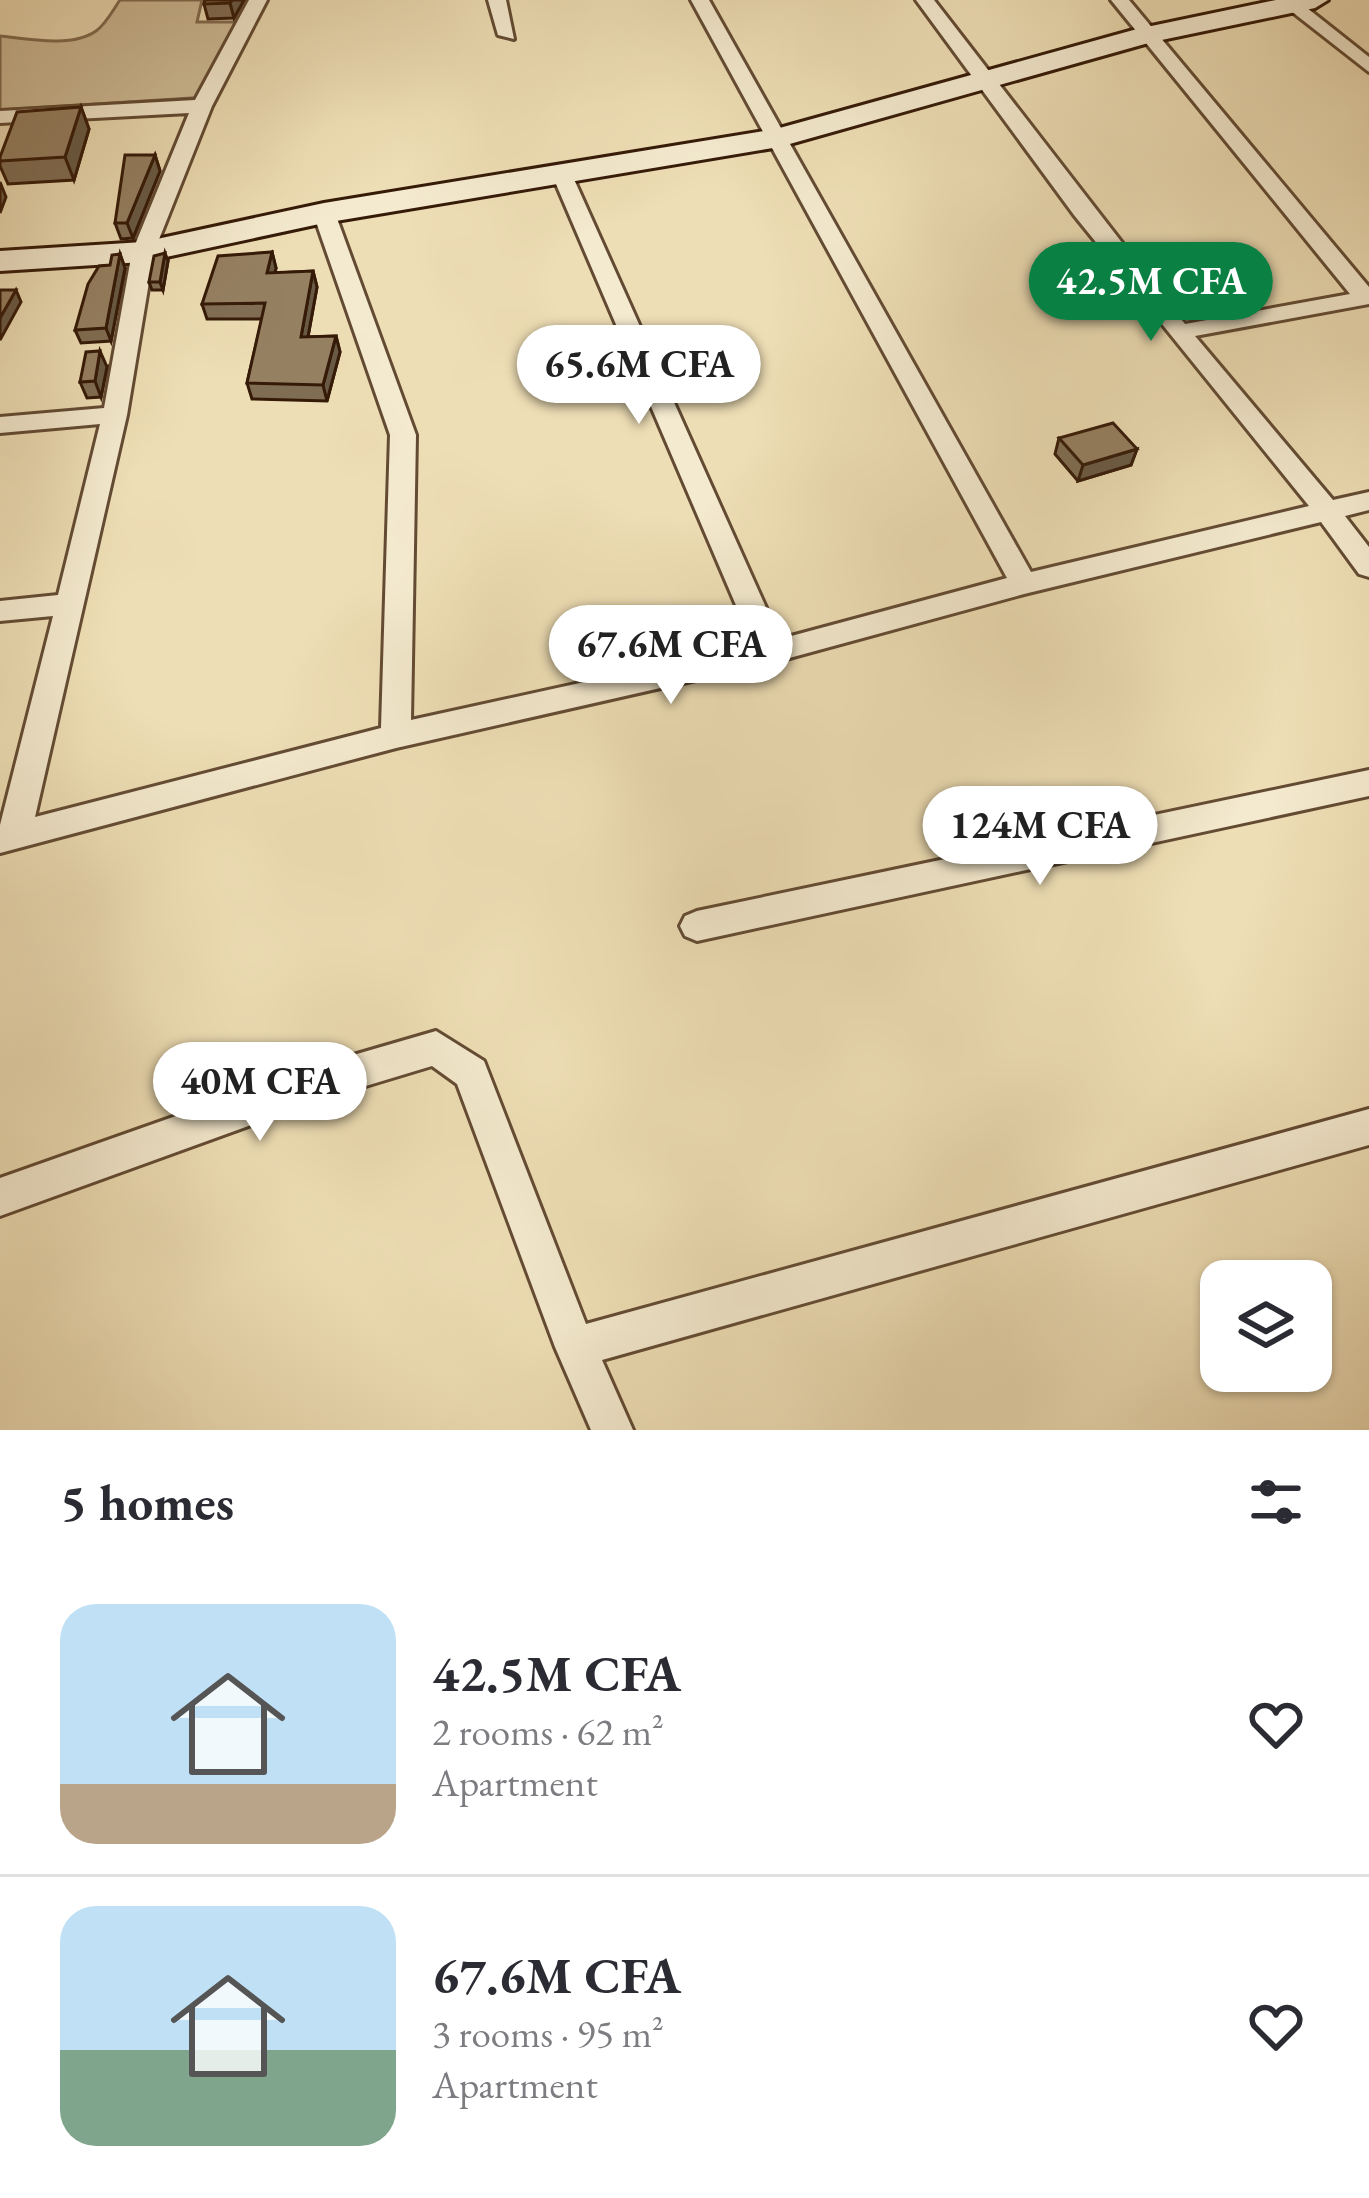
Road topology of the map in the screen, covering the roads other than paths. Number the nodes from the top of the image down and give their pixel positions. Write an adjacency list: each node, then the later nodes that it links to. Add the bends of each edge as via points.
1 (259, 0): 11 (street)
2 (497, 0): 7 (street)
3 (700, 0): 13 (street)
4 (926, 0): 10 (street)
5 (1120, 0): 8 (street)
6 (1297, 2): 8 (street); 9 (street)
7 (507, 35)
8 (1147, 35): 10 (street); 18 (street)
9 (1369, 66)
10 (984, 82): 13 (street); 19 (street)
11 (202, 106): 12 (street); 16 (street)
12 (0, 117)
13 (779, 138): 14 (street); 25 (street)
14 (563, 177): 15 (street); 28 (street)
15 (323, 214): 16 (street); 29 (street, via 403,435)
16 (143, 252): 17 (street); 20 (street)
17 (0, 261)
18 (1367, 297): 19 (street)
19 (1179, 332): 23 (street)
20 (115, 416): 21 (street); 26 (street)
21 (0, 425)
22 (1369, 501): 23 (street)
23 (1328, 509): 24 (street); 25 (street)
24 (1369, 567)
25 (1024, 584): 28 (street)
26 (69, 604): 27 (street); 31 (street)
27 (0, 611)
28 (770, 652): 29 (street)
29 (396, 736): 31 (street)
30 (1369, 783): 32 (street)
31 (7, 837)
32 (697, 926)
33 (1369, 1127): 35 (street)
34 (0, 1197): 35 (street, via 436,1048 472,1073)
35 (575, 1347): 36 (street)
36 (612, 1430)

